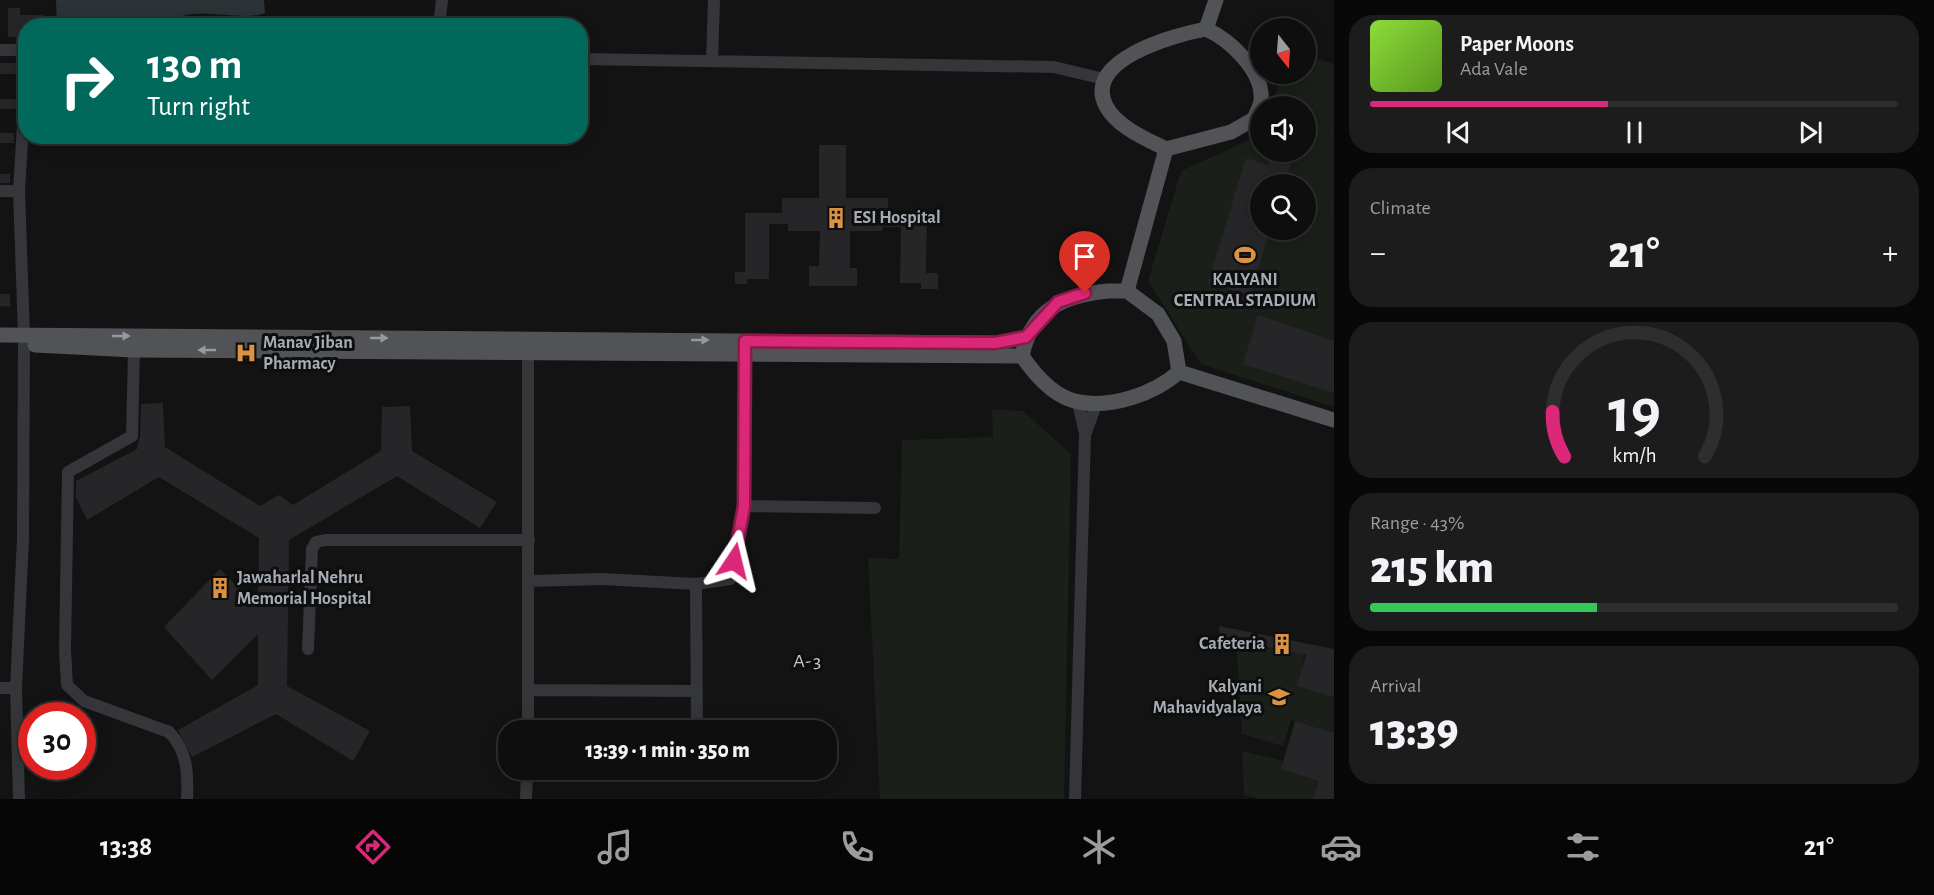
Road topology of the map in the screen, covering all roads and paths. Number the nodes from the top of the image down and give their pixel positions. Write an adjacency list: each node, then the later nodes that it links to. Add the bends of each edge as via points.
1 (442, 0): 4 (street)
2 (714, 0): 9 (street)
3 (1216, 0): 5 (main road)
4 (440, 18)
5 (1206, 29): 10 (main road, via 1133,53); 12 (main road, via 1221,36 1252,69 1261,101 1254,119 1231,132)
6 (0, 50): 7 (street)
7 (18, 50)
8 (588, 59): 9 (street)
9 (712, 61): 10 (street, via 1054,67)
10 (1104, 79): 12 (main road, via 1101,90 1106,108 1122,123)
11 (22, 144): 13 (street)
12 (1166, 149): 15 (main road)
13 (20, 190): 14 (street); 18 (street)
14 (0, 191)
15 (1127, 291): 17 (main road, via 1085,293 1058,302); 24 (main road, via 1158,314 1174,341)
16 (0, 335): 18 (main road)
17 (1026, 337): 20 (main road, via 995,343); 23 (main road)
18 (23, 340): 19 (main road); 20 (main road, one-way to 20); 21 (main road); 36 (street, via 23,538)
19 (0, 344)
20 (745, 347): 22 (main road); 23 (main road); 29 (street)
21 (134, 350): 22 (main road, one-way to 21); 43 (street, via 132,436 68,472 67,685 84,701 169,732 179,742 188,770)
22 (528, 351): 31 (street)
23 (1022, 356): 25 (main road, via 1034,374 1058,393)
24 (1179, 372): 26 (main road, via 1164,385); 27 (main road)
25 (1078, 402): 26 (main road); 28 (street)
26 (1097, 402): 28 (street)
27 (1334, 420)
28 (1085, 435): 45 (street)
29 (744, 506): 30 (street); 33 (street, via 730,579)
30 (875, 508)
31 (529, 540): 32 (street); 34 (street, via 316,542 312,549)
32 (529, 580): 33 (street); 37 (street)
33 (696, 584): 38 (street)
34 (308, 649)
35 (0, 688): 36 (street)
36 (16, 688): 42 (street)
37 (529, 690): 38 (street); 39 (street)
38 (697, 691): 40 (street)
39 (528, 720)
40 (697, 720)
41 (527, 780): 44 (street)
42 (19, 799)
43 (187, 799)
44 (526, 799)
45 (1075, 799)

